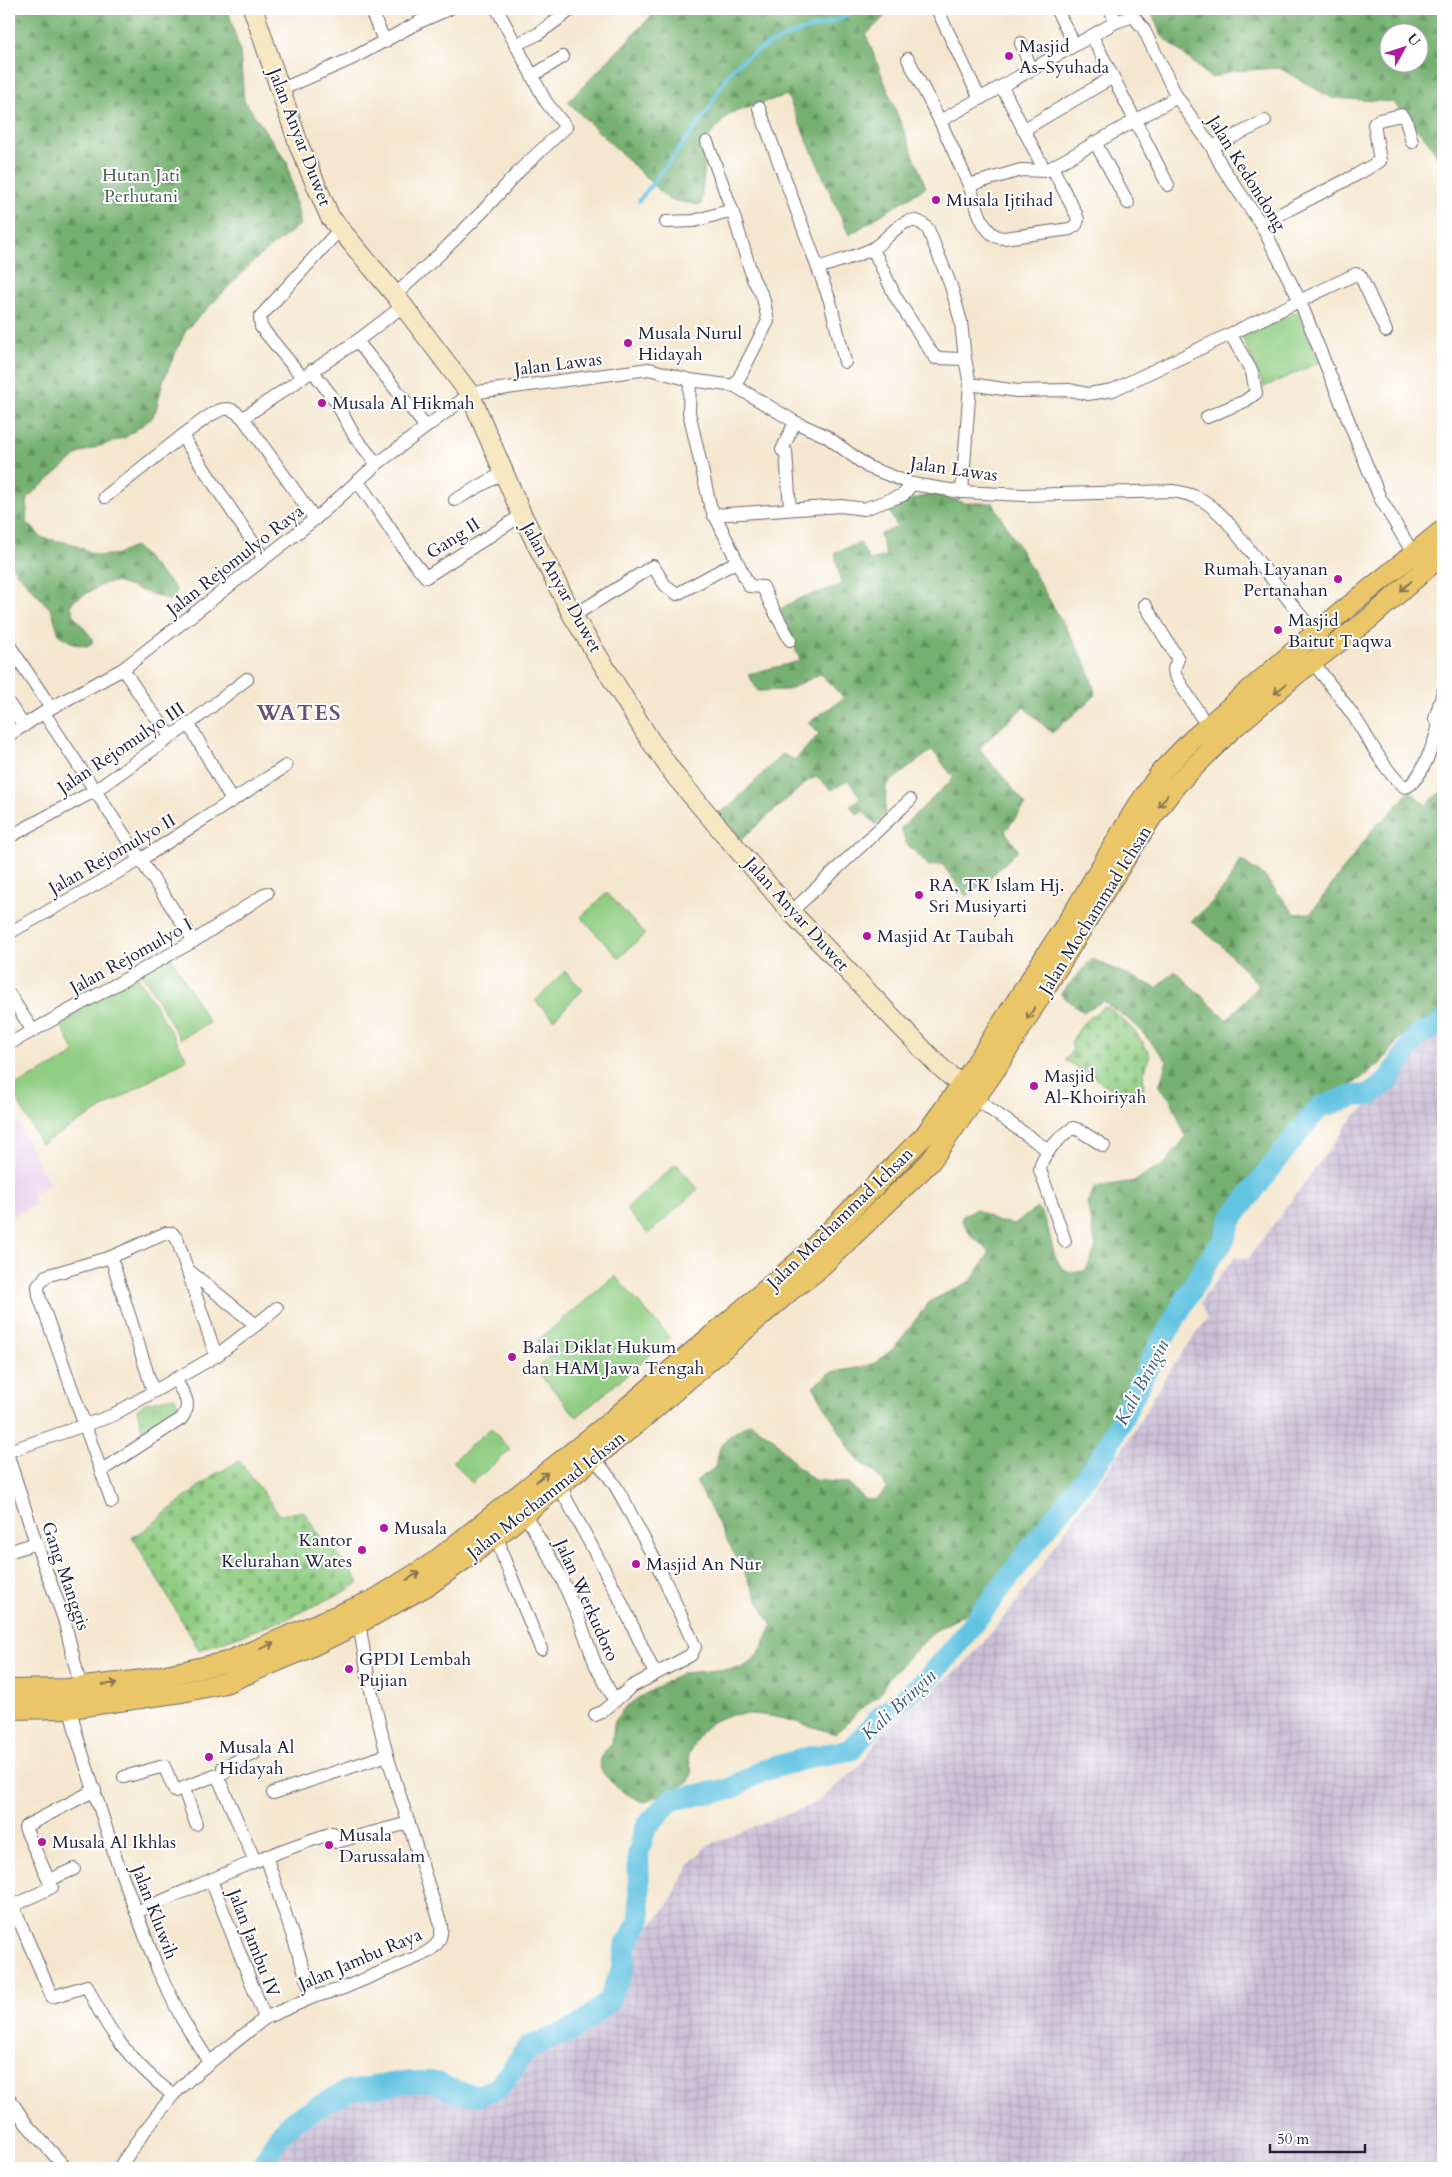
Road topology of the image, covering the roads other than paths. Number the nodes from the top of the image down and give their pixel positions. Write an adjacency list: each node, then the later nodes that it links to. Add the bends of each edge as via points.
1 (253, 9): 21 (street, Jalan Anyar Duwet)
2 (370, 9): 11 (street)
3 (449, 9): 11 (street)
4 (497, 9): 13 (street)
5 (572, 9): 13 (street, via 538,34)
6 (937, 9): 23 (street)
7 (1056, 9): 14 (street)
8 (1110, 9): 9 (street)
9 (1116, 22): 10 (street, Jalan Kedondong); 22 (street, Jalan Kedondong, via 1133,16 1143,28)
10 (1092, 36): 14 (street, Jalan Kedondong); 19 (street)
11 (384, 42): 21 (street)
12 (1021, 43): 17 (street)
13 (515, 45): 18 (street)
14 (1075, 45): 17 (street, Jalan Kedondong)
15 (563, 57): 18 (street)
16 (908, 59): 26 (street)
17 (1031, 69): 20 (street, Jalan Kedondong)
18 (532, 76): 44 (street, via 546,102 566,127 521,169)
19 (1113, 78): 25 (street); 28 (street)
20 (1002, 87): 23 (street, Jalan Kedondong); 28 (street)
21 (280, 90): 40 (street, Jalan Anyar Duwet, via 300,148 330,217)
22 (1176, 97): 25 (street); 32 (street, Jalan Kedondong)
23 (980, 100): 26 (street, Jalan Kedondong)
24 (759, 108): 42 (street)
25 (1135, 119): 30 (street); 35 (street)
26 (940, 121): 34 (street)
27 (1265, 122): 32 (street)
28 (1023, 130): 33 (street)
29 (707, 142): 37 (street)
30 (1095, 142): 33 (street); 36 (street)
31 (1412, 142): 39 (street, via 1406,120 1401,115 1379,120 1374,124 1380,161)
32 (1212, 147): 39 (street, Jalan Kedondong)
33 (1049, 169): 34 (street, via 1021,170); 34 (street, via 1078,220 1070,228 997,238 991,235 983,222)
34 (969, 185)
35 (1168, 185)
36 (1128, 203)
37 (732, 210): 38 (street, via 694,221); 53 (street, via 752,279 763,297 768,321)
38 (666, 222)
39 (1261, 224): 43 (street, Jalan Kedondong)
40 (340, 229): 44 (street, Jalan Anyar Duwet); 50 (street, via 260,317 261,327)
41 (873, 249): 42 (street); 48 (street, via 895,296 934,358); 48 (street, via 899,225 918,221 928,229 951,286 961,322)
42 (818, 268): 49 (street)
43 (1300, 299): 45 (street, via 1358,274); 46 (street); 73 (street, Jalan Kedondong, via 1380,498)
44 (399, 301): 47 (street); 54 (street, Jalan Anyar Duwet)
45 (1386, 331)
46 (1231, 335): 52 (street, via 1113,390 1098,393 1017,390); 55 (street, via 1252,372 1256,393)
47 (357, 341): 50 (street); 58 (street)
48 (964, 359): 52 (street)
49 (845, 362)
50 (307, 374): 56 (street); 60 (street, via 336,402 355,437)
51 (690, 380): 53 (street, Jalan Lawas); 54 (street, Jalan Lawas, via 649,369); 69 (street, via 689,412)
52 (970, 384): 64 (street)
53 (735, 386): 57 (street, Jalan Lawas)
54 (470, 394): 58 (street, Jalan Rejomulyo Raya); 61 (street, Jalan Anyar Duwet)
55 (1207, 417)
56 (243, 418): 59 (street, via 234,410 226,409 216,412); 70 (street)
57 (795, 422): 63 (street, Jalan Lawas, via 826,436 868,467); 67 (street, via 782,450 786,452)
58 (426, 427): 60 (street, Jalan Rejomulyo Raya)
59 (182, 436): 65 (street); 74 (street)
60 (377, 464): 62 (street, Jalan Rejomulyo Raya)
61 (503, 472): 66 (street); 68 (street, Jalan Anyar Duwet)
62 (358, 481): 68 (street, Gang II, via 426,576); 70 (street, Jalan Rejomulyo Raya)
63 (912, 484): 64 (street, Jalan Lawas); 67 (street, via 903,495 864,509 841,506)
64 (962, 492): 78 (street, Jalan Lawas, via 1076,495 1173,491 1192,494 1209,503 1226,520)
65 (105, 497)
66 (455, 500)
67 (790, 509): 69 (street)
68 (522, 515): 77 (street, Jalan Anyar Duwet)
69 (713, 515): 75 (street)
70 (316, 519): 74 (street, Jalan Rejomulyo Raya)
71 (1443, 530): 73 (main road, Jalan Mochammad Ichsan)
72 (1443, 554): 81 (main road, Jalan Mochammad Ichsan, one-way to 81)
73 (1414, 555): 78 (main road, Jalan Mochammad Ichsan)
74 (264, 559): 82 (street, Jalan Rejomulyo Raya)
75 (736, 562): 77 (street, via 676,594 665,585 653,566); 79 (street, via 749,586 763,587)
76 (1146, 605): 89 (street, via 1178,659 1175,675)
77 (573, 616): 99 (street, Jalan Anyar Duwet, via 676,777)
78 (1315, 634): 81 (street, Jalan Lawas); 89 (main road, Jalan Mochammad Ichsan)
79 (790, 640)
80 (9, 645): 86 (street)
81 (1321, 656): 84 (street, Jalan Lawas, via 1356,719 1400,785 1405,787 1412,783 1433,748 1439,724 1435,719); 105 (main road, Jalan Mochammad Ichsan, one-way to 105, via 1230,731 1160,804)
82 (123, 669): 86 (street, Jalan Rejomulyo Raya); 91 (street)
83 (247, 679): 87 (street, Jalan Rejomulyo III)
84 (1443, 692)
85 (9, 704): 88 (street)
86 (48, 710): 88 (street, Jalan Rejomulyo Raya); 93 (street)
87 (189, 724): 91 (street, Jalan Rejomulyo III); 95 (street)
88 (24, 726): 90 (street, Jalan Rejomulyo Raya)
89 (1208, 726): 105 (main road, Jalan Mochammad Ichsan, via 1162,772 1145,797)
90 (9, 735)
91 (171, 736): 93 (street, Jalan Rejomulyo III)
92 (286, 766): 95 (street, Jalan Rejomulyo II)
93 (96, 790): 96 (street, Jalan Rejomulyo III); 97 (street)
94 (910, 800): 99 (street)
95 (232, 801): 97 (street, Jalan Rejomulyo II)
96 (9, 838)
97 (140, 860): 100 (street, Jalan Rejomulyo II); 101 (street)
98 (267, 892): 101 (street, Jalan Rejomulyo I)
99 (791, 912): 105 (street, Jalan Anyar Duwet, via 938,1065)
100 (9, 934)
101 (194, 941): 103 (street, Jalan Rejomulyo I)
102 (9, 994): 103 (street)
103 (33, 1032): 104 (street, Jalan Rejomulyo I)
104 (9, 1044)
105 (969, 1092): 107 (street); 118 (main road, Jalan Mochammad Ichsan, via 930,1162 814,1273 640,1420)
106 (1104, 1146): 107 (street, via 1073,1128)
107 (1049, 1151): 108 (street, via 1040,1170)
108 (1065, 1241)
109 (111, 1257): 110 (street, via 172,1233); 115 (street); 116 (street, via 46,1276 38,1286)
110 (188, 1270): 112 (street); 113 (street)
111 (277, 1308): 112 (street)
112 (256, 1325): 113 (street)
113 (216, 1356): 114 (street)
114 (175, 1378): 115 (street); 120 (street, via 189,1404 188,1411 181,1419)
115 (154, 1391): 116 (street, via 111,1416)
116 (86, 1426): 117 (street); 120 (street)
117 (9, 1451)
118 (586, 1452): 121 (main road, Jalan Mochammad Ichsan); 128 (main road, Jalan Mochammad Ichsan, one-way to 118, via 433,1563); 130 (street, via 617,1488 695,1646 690,1655)
119 (9, 1459): 125 (street, Gang Manggis)
120 (102, 1470): 122 (street)
121 (562, 1483): 123 (main road, Jalan Mochammad Ichsan); 130 (street, via 565,1497 620,1597)
122 (112, 1502)
123 (525, 1514): 124 (main road, Jalan Mochammad Ichsan); 133 (street, Jalan Werkudoro, via 560,1575 596,1666)
124 (498, 1535): 127 (main road, Jalan Mochammad Ichsan, via 430,1584); 129 (street, via 502,1554)
125 (36, 1543): 126 (street); 132 (street, Gang Manggis, via 64,1619)
126 (9, 1552)
127 (359, 1623): 128 (main road, Jalan Mochammad Ichsan); 137 (street, Jalan Jambu Raya)
128 (302, 1641): 132 (main road, Jalan Mochammad Ichsan, via 226,1683 182,1692)
129 (542, 1649)
130 (655, 1674): 133 (street, via 631,1687)
131 (9, 1690): 132 (main road, Jalan Mochammad Ichsan)
132 (76, 1698): 134 (main road, Jalan Mochammad Ichsan); 141 (street, Jalan Kluwih, via 77,1737)
133 (615, 1701): 135 (street)
134 (9, 1709)
135 (595, 1714)
136 (254, 1754): 138 (street, via 223,1768 225,1772)
137 (387, 1755): 142 (street); 143 (street, Jalan Jambu Raya)
138 (217, 1775): 140 (street); 145 (street)
139 (124, 1777): 140 (street, via 164,1766 174,1791)
140 (184, 1789): 144 (street)
141 (95, 1790): 147 (street, via 25,1827); 150 (street, Jalan Kluwih)
142 (273, 1793)
143 (409, 1823): 145 (street, Jalan Jambu IV, via 336,1842 333,1833); 151 (street, Jalan Jambu Raya, via 442,1925 439,1942 422,1956 342,1989)
144 (196, 1824)
145 (261, 1858): 148 (street, Jalan Jambu IV); 151 (street)
146 (74, 1869): 147 (street)
147 (49, 1880): 149 (street, via 51,1888)
148 (211, 1880): 150 (street, Jalan Jambu IV); 152 (street, Jalan Jambu IV)
149 (11, 1907): 154 (street, via 52,1997 87,1986 101,2018 115,2038)
150 (136, 1912): 153 (street, Jalan Kluwih, via 169,1995)
151 (313, 1997): 152 (street, Jalan Jambu Raya)
152 (265, 2018): 153 (street, Jalan Jambu Raya)
153 (209, 2062): 154 (street, Jalan Jambu Raya)
154 (172, 2095): 157 (street, Jalan Jambu Raya)
155 (9, 2098): 156 (street)
156 (66, 2168)
157 (119, 2168)

